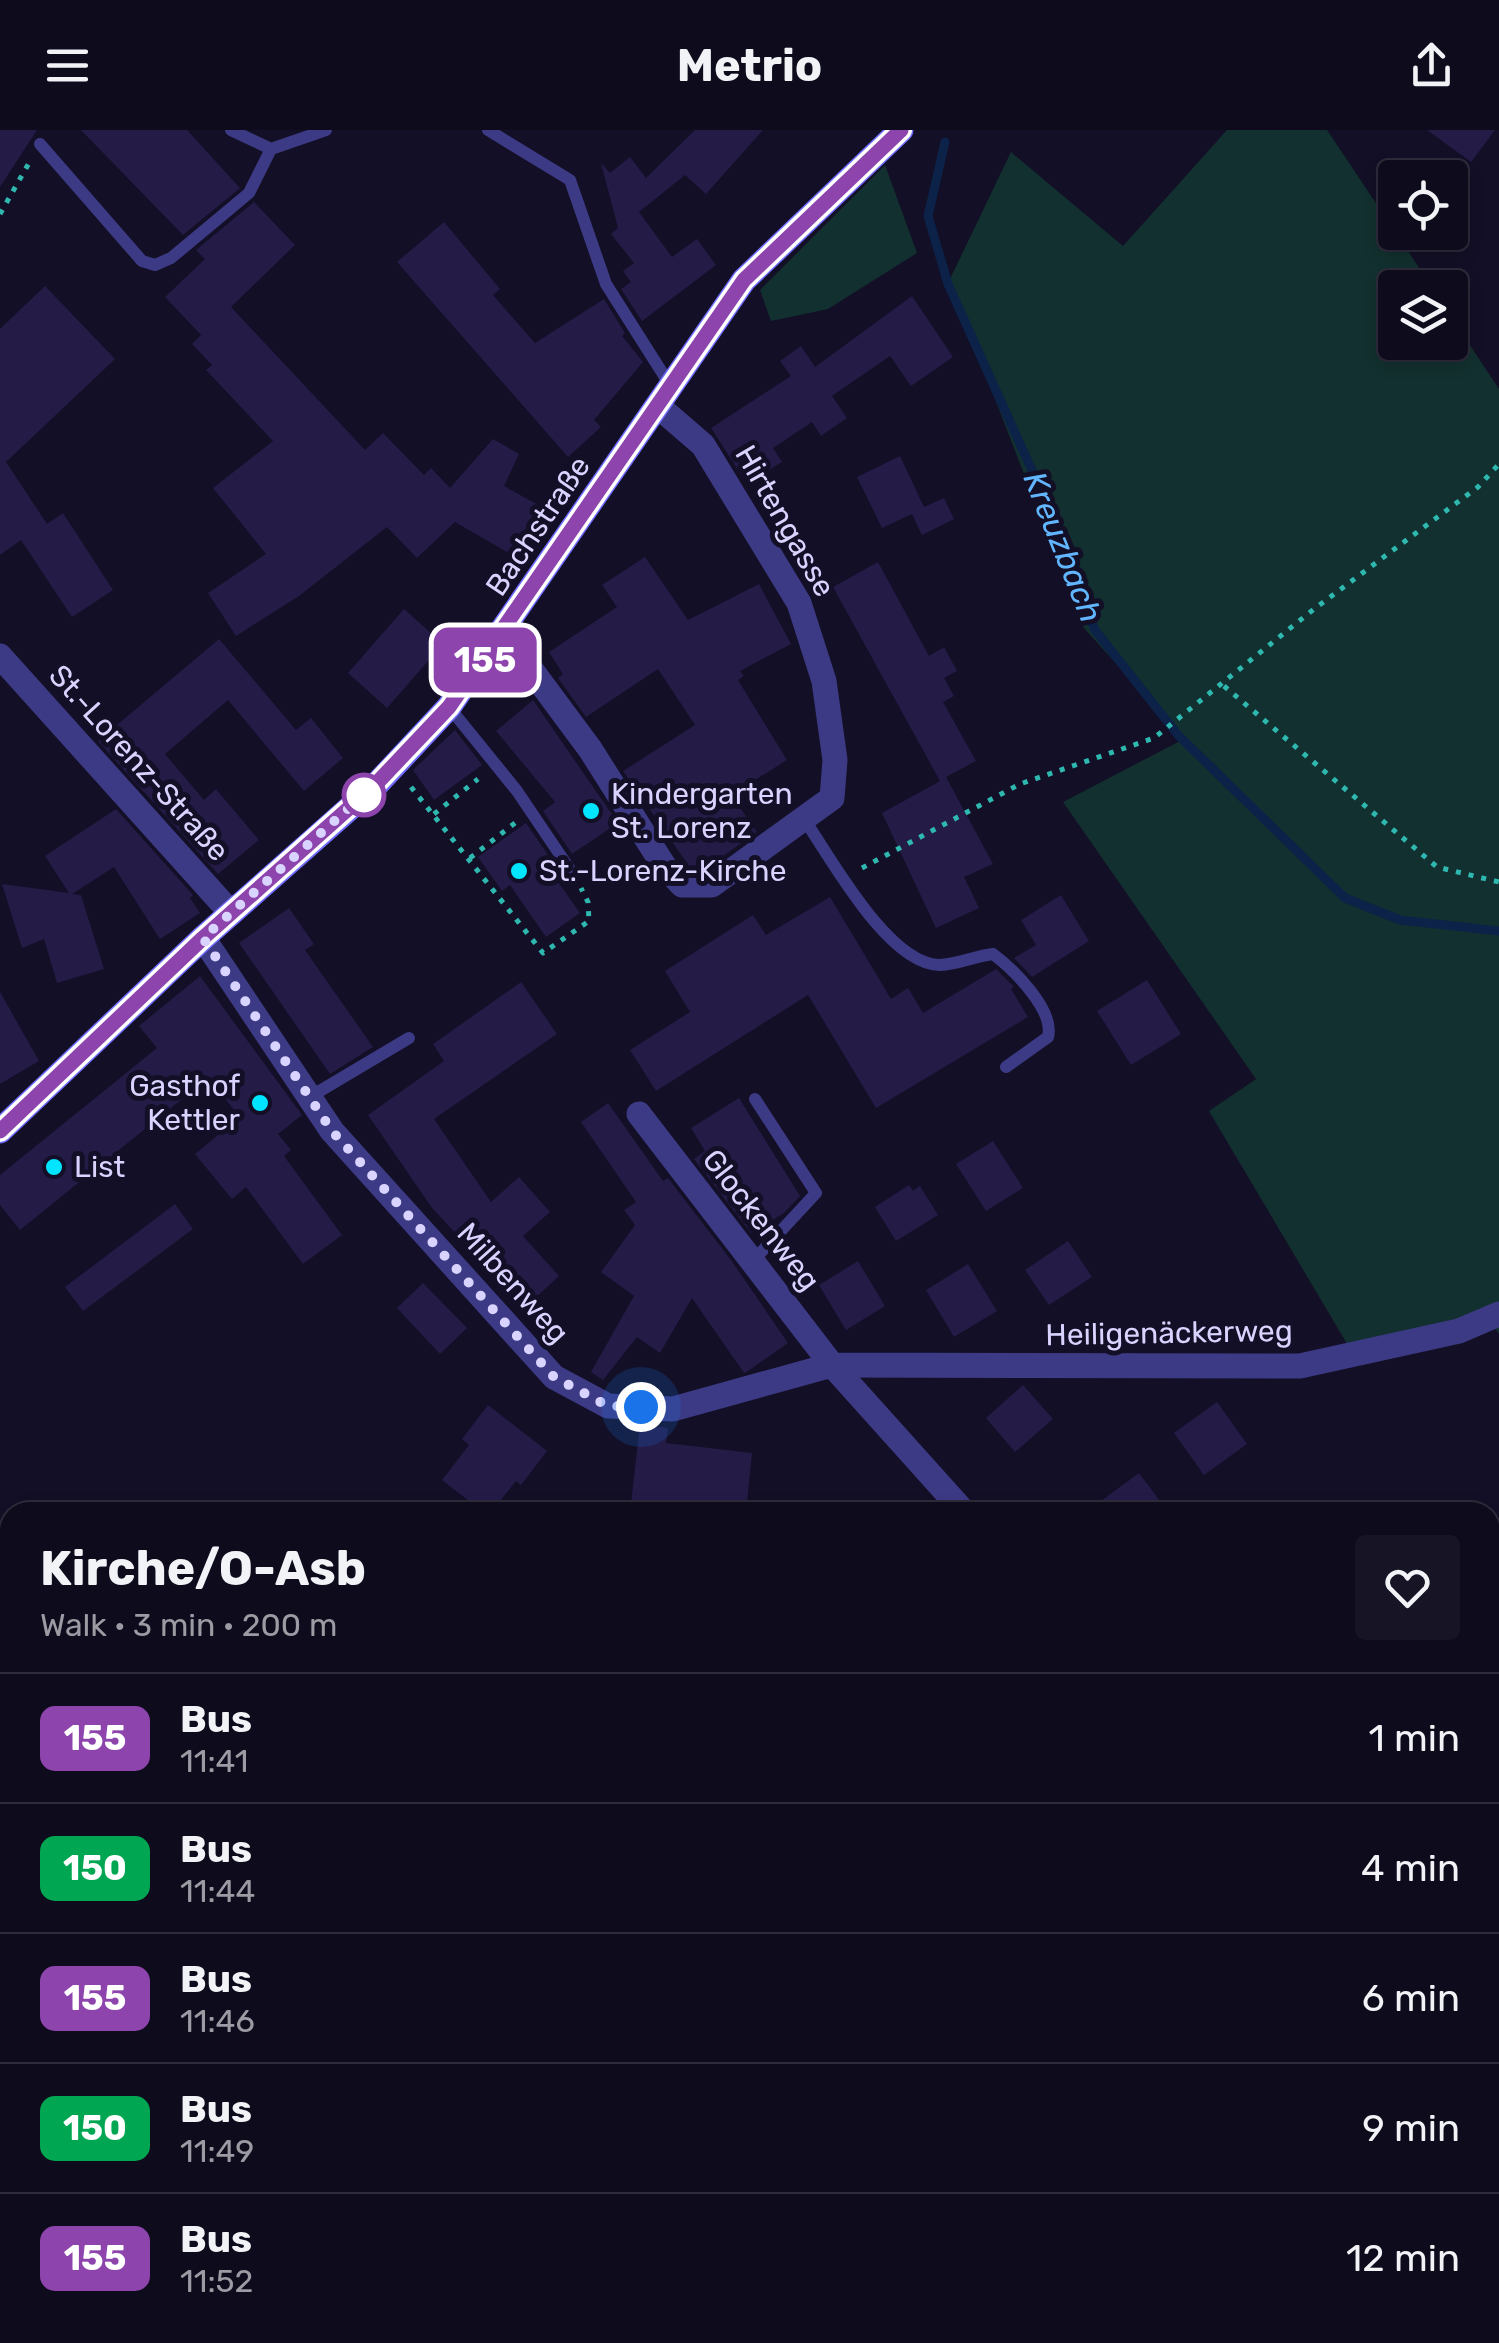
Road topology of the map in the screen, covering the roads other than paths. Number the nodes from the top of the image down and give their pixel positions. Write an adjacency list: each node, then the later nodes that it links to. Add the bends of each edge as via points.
1 (231, 130): 6 (lane)
2 (326, 130): 6 (lane)
3 (488, 130): 7 (lane, via 570,180 606,284)
4 (901, 130): 7 (street, Bachstraße, via 744,280)
5 (40, 144): 6 (lane, via 142,261 154,265 249,193)
6 (271, 149)
7 (665, 397): 8 (street, Bachstraße); 11 (street, Hirtengasse, via 703,444 800,603 824,681 836,760 832,798)
8 (504, 633): 10 (street, Bachstraße); 11 (street, Hirtengasse, via 682,885 712,885)
9 (0, 656): 13 (street, St.-Lorenz-Straße)
10 (449, 707): 12 (lane); 13 (street, Bachstraße)
11 (804, 819): 16 (lane, via 890,940 914,959 939,964 993,954 1043,1007 1048,1037)
12 (571, 871)
13 (231, 912): 14 (street, Bachstraße)
14 (203, 938): 17 (street, Milbenweg); 20 (street, Bachstraße)
15 (409, 1038): 17 (lane)
16 (1006, 1067)
17 (308, 1098): 23 (street, Milbenweg, via 554,1377 608,1406 674,1408)
18 (756, 1099): 21 (lane, via 816,1193)
19 (638, 1114): 21 (street, Glockenweg)
20 (0, 1131)
21 (752, 1262): 23 (street, Glockenweg)
22 (1499, 1314): 23 (street, Heiligenäckerweg, via 1459,1331 1300,1366)
23 (832, 1365): 24 (street)
24 (955, 1502)

